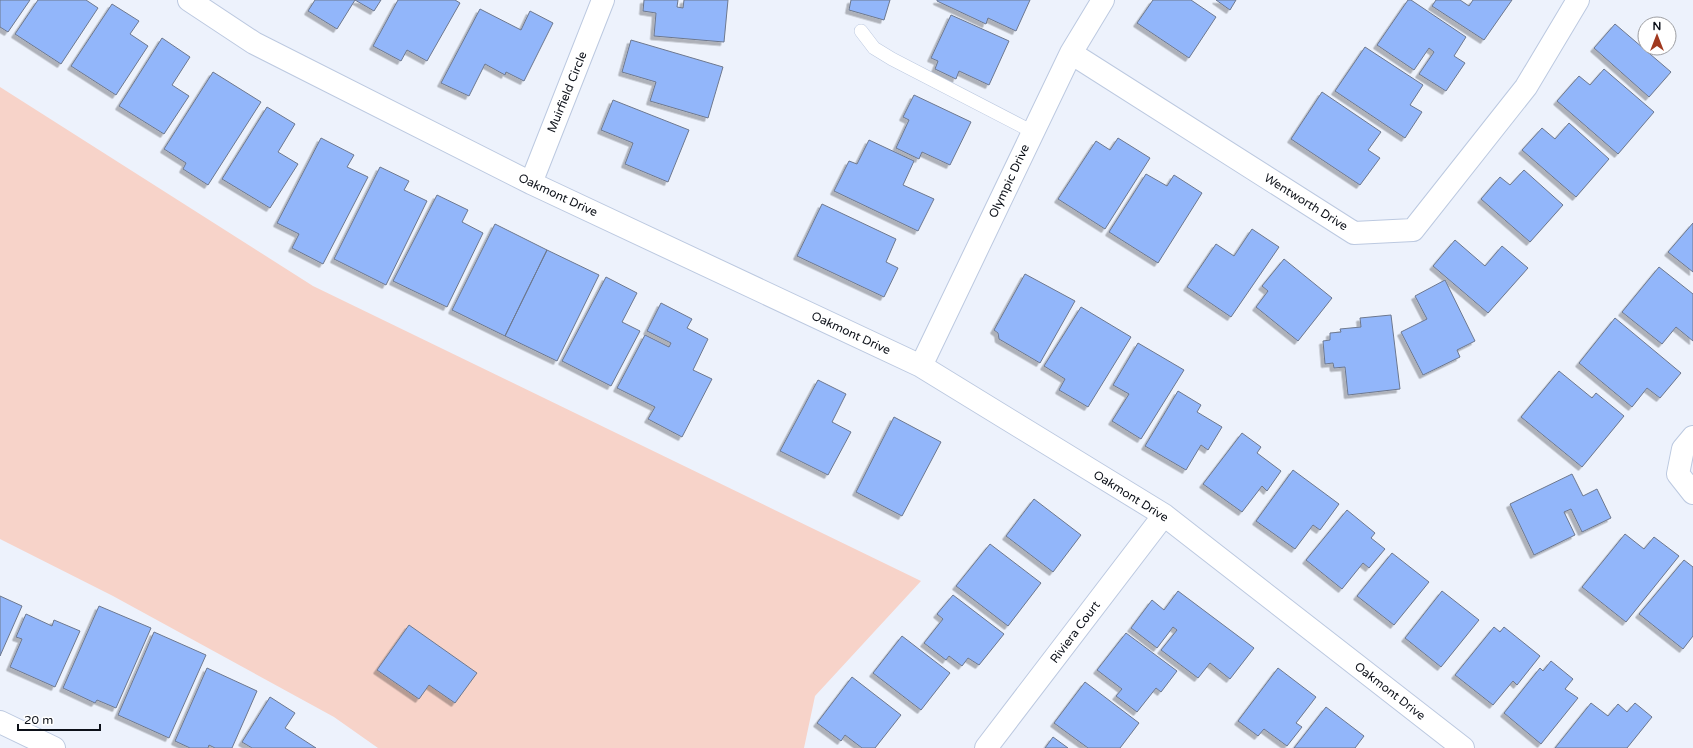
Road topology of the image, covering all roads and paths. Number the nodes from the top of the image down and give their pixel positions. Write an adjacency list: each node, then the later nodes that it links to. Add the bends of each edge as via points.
1 (189, 0): 8 (street, Oakmont Drive, via 254,43)
2 (604, 0): 8 (street, Muirfield Circle)
3 (1103, 0): 6 (street, Olympic Drive)
4 (1578, 0): 6 (street, Wentworth Drive, via 1526,87 1413,230 1354,233)
5 (861, 31): 7 (lane, via 874,48 892,59)
6 (1070, 53): 7 (street, Olympic Drive)
7 (1033, 132): 9 (street, Olympic Drive)
8 (531, 183): 9 (street, Oakmont Drive)
9 (921, 366): 12 (street, Oakmont Drive)
10 (1693, 437): 11 (street, via 1683,450 1678,474)
11 (1693, 493)
12 (1164, 515): 15 (street, Riviera Court); 16 (street, Oakmont Drive)
13 (0, 722): 14 (street)
14 (54, 748)
15 (986, 748)
16 (1464, 748)

